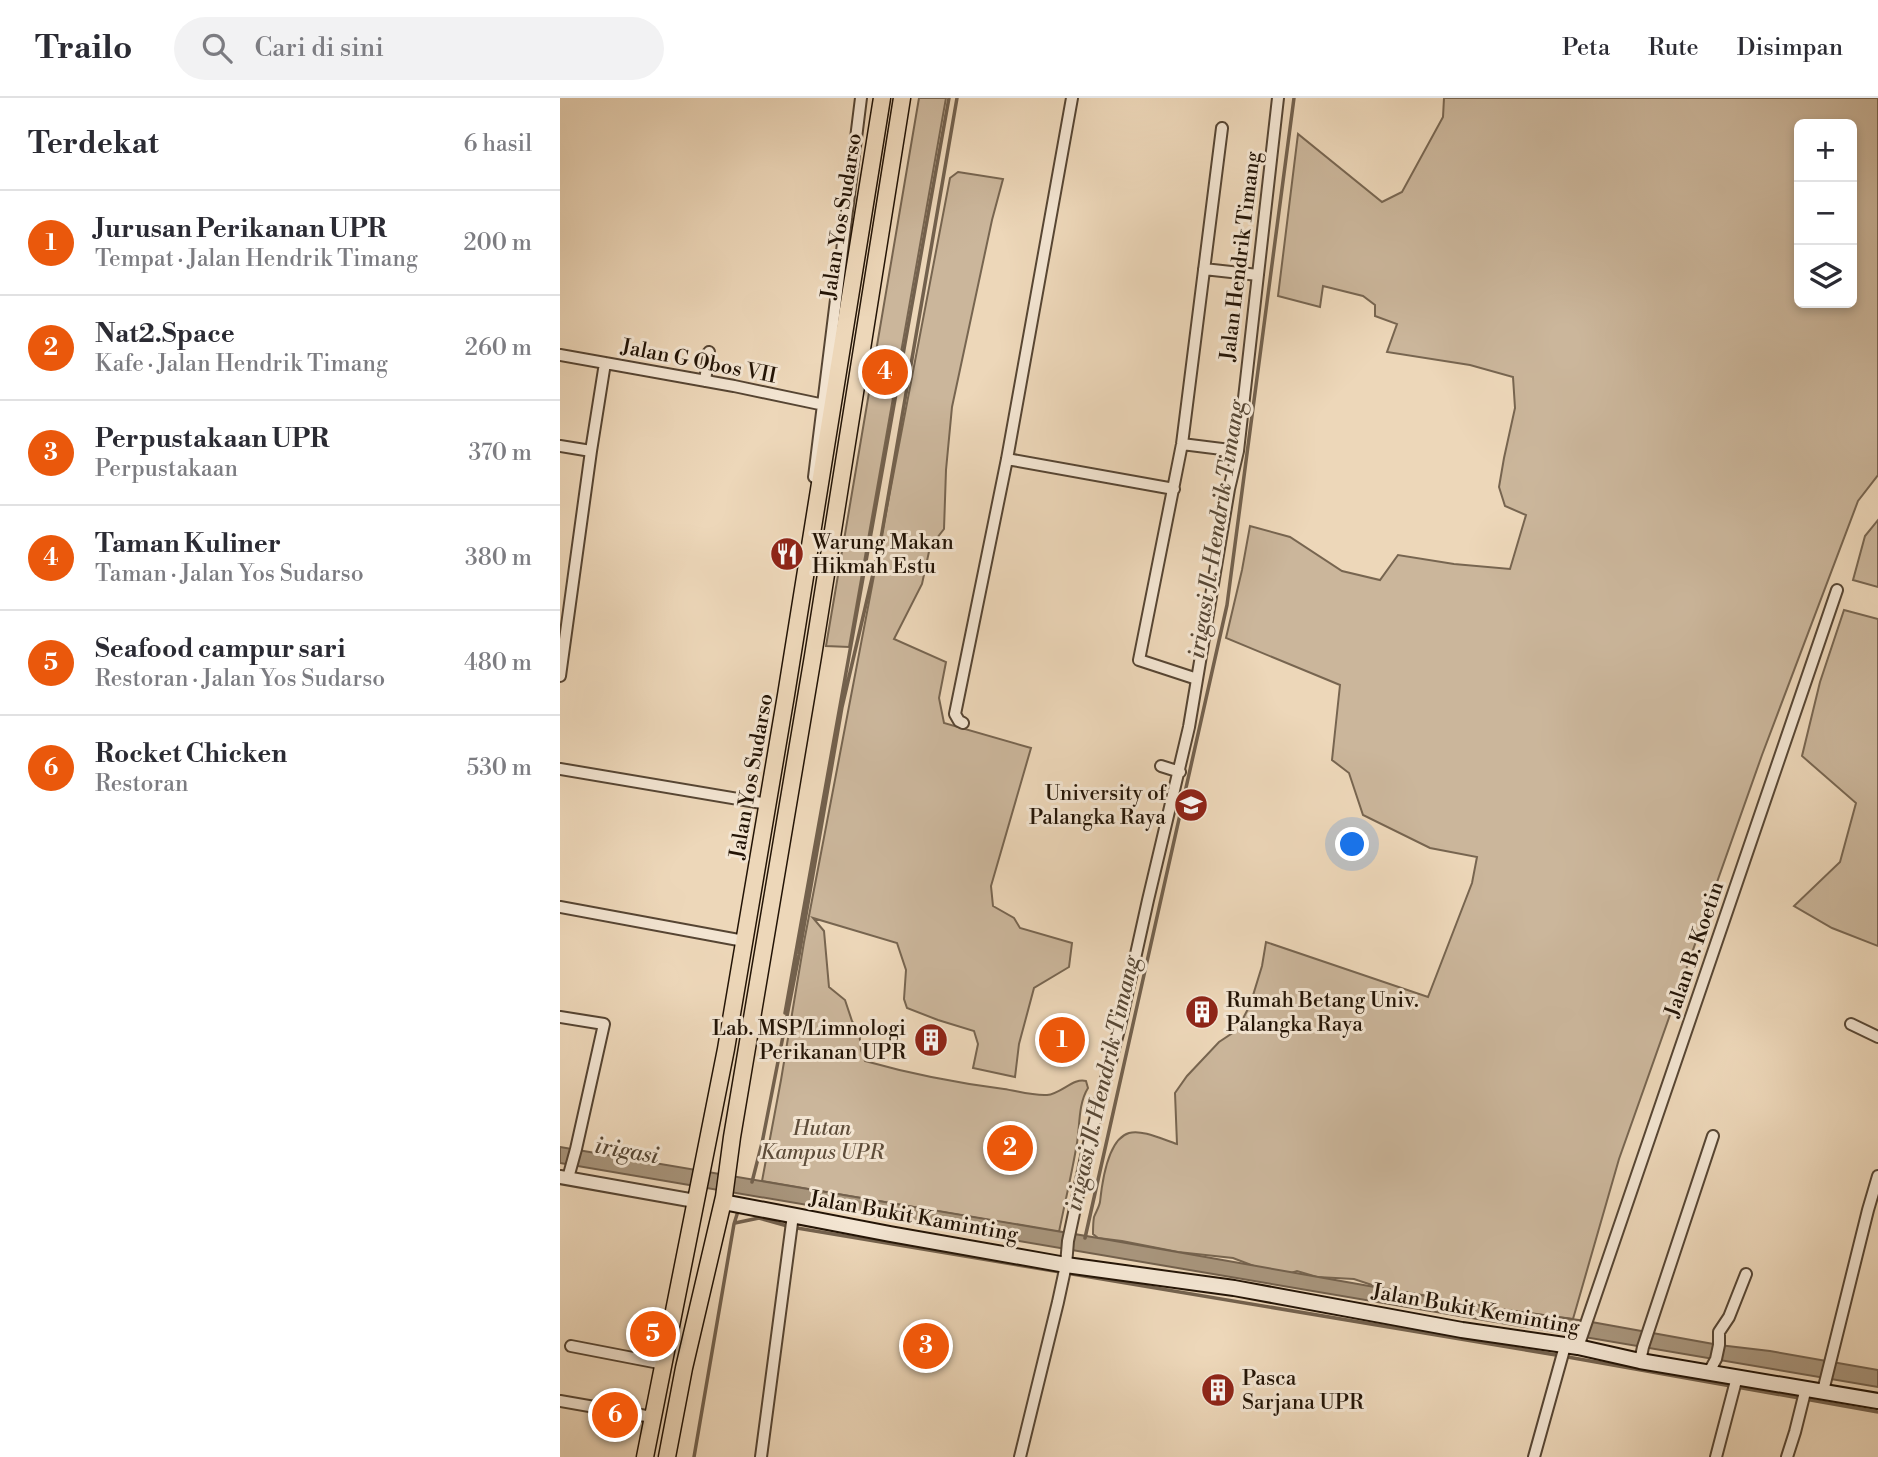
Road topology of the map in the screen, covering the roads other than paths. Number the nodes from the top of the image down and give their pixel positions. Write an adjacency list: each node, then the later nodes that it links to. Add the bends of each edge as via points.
1 (861, 98): 27 (street)
2 (882, 98): 7 (main road, Jalan Yos Sudarso)
3 (902, 98): 8 (main road, Jalan Yos Sudarso)
4 (1072, 98): 20 (street)
5 (1279, 98): 10 (street, Jalan Hendrik Timang)
6 (1222, 128): 9 (street)
7 (874, 149): 8 (main road); 15 (main road, Jalan Yos Sudarso)
8 (894, 152): 24 (main road, Jalan Yos Sudarso)
9 (1204, 269): 10 (street); 16 (street)
10 (1258, 275): 19 (street, Jalan Hendrik Timang)
11 (709, 352): 14 (street)
12 (560, 355): 13 (street, Jalan G Obos VII)
13 (605, 363): 14 (street, Jalan G Obos VII); 18 (street)
14 (705, 381): 15 (street, Jalan G Obos VII)
15 (831, 406): 23 (main road, Jalan Yos Sudarso)
16 (1182, 444): 19 (street); 21 (street)
17 (560, 446): 18 (street)
18 (591, 451): 25 (street)
19 (1238, 451): 26 (street, Jalan Hendrik Timang)
20 (1007, 459): 21 (street); 28 (street, via 955,714)
21 (1174, 489): 26 (street, via 1139,660)
22 (1837, 590): 48 (street, Jalan B. Koetin)
23 (793, 652): 24 (main road); 27 (main road, Jalan Yos Sudarso)
24 (813, 656): 36 (main road, Jalan Yos Sudarso)
25 (560, 676)
26 (1197, 679): 31 (street, Jalan Hendrik Timang)
27 (786, 695): 32 (main road, Jalan Yos Sudarso)
28 (963, 723)
29 (1161, 766): 31 (street)
30 (560, 769): 32 (street)
31 (1180, 772): 46 (street, Jalan Hendrik Timang, via 1089,1143)
32 (768, 804): 34 (main road, Jalan Yos Sudarso)
33 (560, 907): 34 (street)
34 (744, 941): 35 (main road, Jalan Yos Sudarso)
35 (732, 1008): 36 (main road); 43 (main road, Jalan Yos Sudarso)
36 (754, 1011): 44 (main road, Jalan Yos Sudarso, via 732,1137)
37 (560, 1017): 41 (street, via 604,1024 576,1149)
38 (1850, 1024): 39 (street)
39 (1878, 1037)
40 (1713, 1136): 50 (street)
41 (566, 1173): 43 (street)
42 (1878, 1176): 55 (street)
43 (697, 1196): 51 (main road, Jalan Yos Sudarso)
44 (727, 1201): 45 (main road, Jalan Bukit Kaminting); 53 (main road)
45 (793, 1215): 46 (main road, Jalan Bukit Kaminting); 62 (street)
46 (1066, 1260): 48 (main road, Jalan Bukit Keminting, via 1462,1330); 63 (street)
47 (1745, 1274): 52 (street, via 1719,1332)
48 (1575, 1343): 50 (main road, Jalan Bukit Keminting); 64 (street)
49 (571, 1346): 51 (street)
50 (1642, 1354): 52 (main road, Jalan Bukit Keminting)
51 (664, 1364): 53 (main road); 59 (main road, Jalan Yos Sudarso)
52 (1712, 1366): 54 (main road, Jalan Bukit Keminting)
53 (684, 1368): 61 (main road)
54 (1737, 1377): 56 (main road, Jalan Bukit Keminting); 65 (street)
55 (1824, 1384): 56 (main road, Jalan Bukit Keminting); 58 (main road, Jalan Bukit Keminting)
56 (1806, 1388): 66 (street)
57 (560, 1401): 59 (street)
58 (1878, 1401)
59 (652, 1417): 60 (main road, Jalan Yos Sudarso)
60 (645, 1457)
61 (667, 1457)
62 (761, 1457)
63 (1020, 1457)
64 (1534, 1457)
65 (1716, 1457)
66 (1787, 1457)

